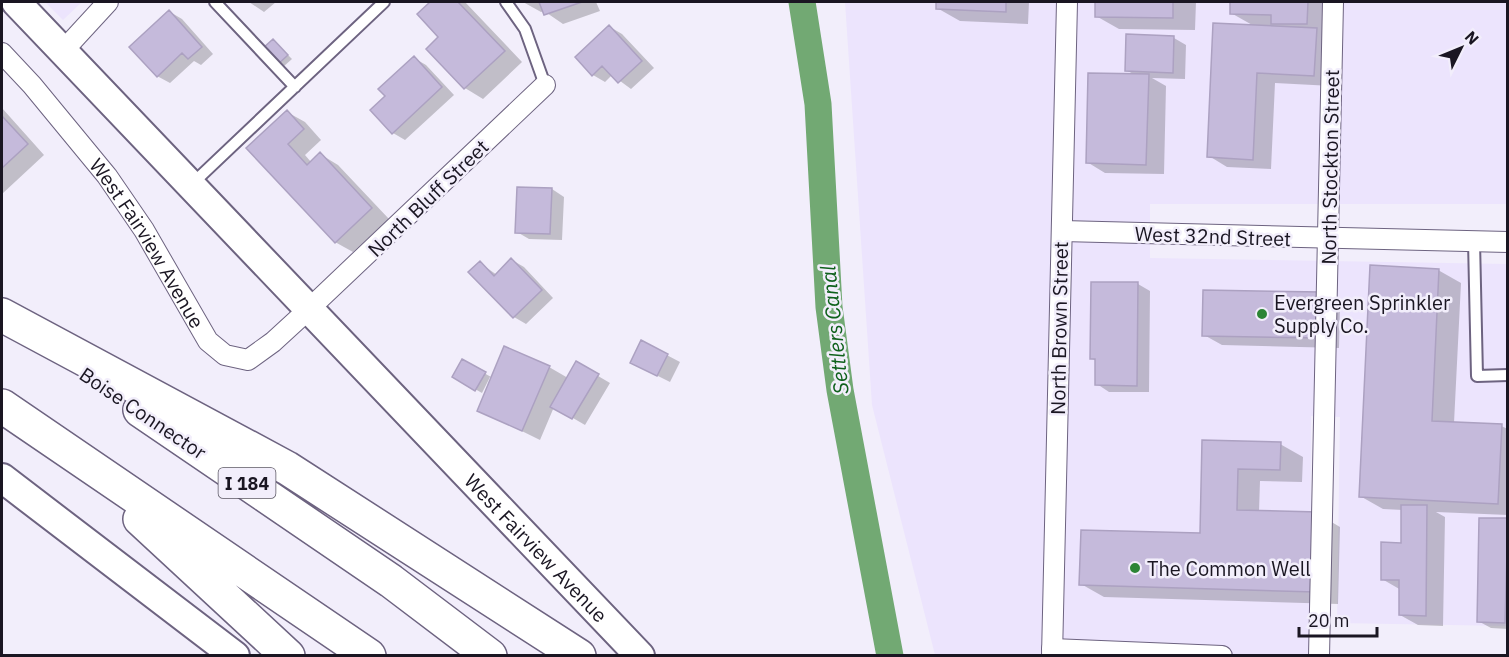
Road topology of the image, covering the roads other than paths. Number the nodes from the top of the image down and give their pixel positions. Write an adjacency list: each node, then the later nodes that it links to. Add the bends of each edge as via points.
1 (2, 2): 9 (main road)
2 (16, 2): 9 (main road, West Fairview Avenue)
3 (108, 2): 9 (street)
4 (215, 2): 12 (lane)
5 (384, 2): 12 (lane)
6 (506, 2): 11 (lane, via 525,29)
7 (1067, 2): 14 (street, North Brown Street)
8 (1333, 2): 15 (street, North Stockton Street)
9 (62, 52): 13 (main road, West Fairview Avenue)
10 (2, 53): 18 (street, West Fairview Avenue, via 107,176 144,230 208,341 225,355 248,360)
11 (545, 85): 18 (street, North Bluff Street)
12 (295, 87): 13 (lane)
13 (191, 185): 18 (main road, West Fairview Avenue)
14 (1062, 231): 15 (street, West 32nd Street); 24 (street, North Brown Street)
15 (1328, 239): 16 (street, West 32nd Street); 32 (street, North Stockton Street)
16 (1474, 242): 17 (street, West 32nd Street); 20 (lane, via 1477,376)
17 (1508, 242)
18 (309, 309): 30 (main road, West Fairview Avenue)
19 (2, 316): 28 (highway, Boise Connector / I 184, via 391,581); 29 (highway, via 286,468)
20 (1508, 375)
21 (2, 406): 22 (highway)
22 (66, 450): 26 (highway); 27 (highway)
23 (2, 478): 25 (main road)
24 (1052, 652): 31 (street)
25 (235, 656)
26 (288, 656)
27 (369, 656)
28 (490, 656)
29 (579, 656)
30 (640, 656)
31 (1222, 656)
32 (1318, 656)

